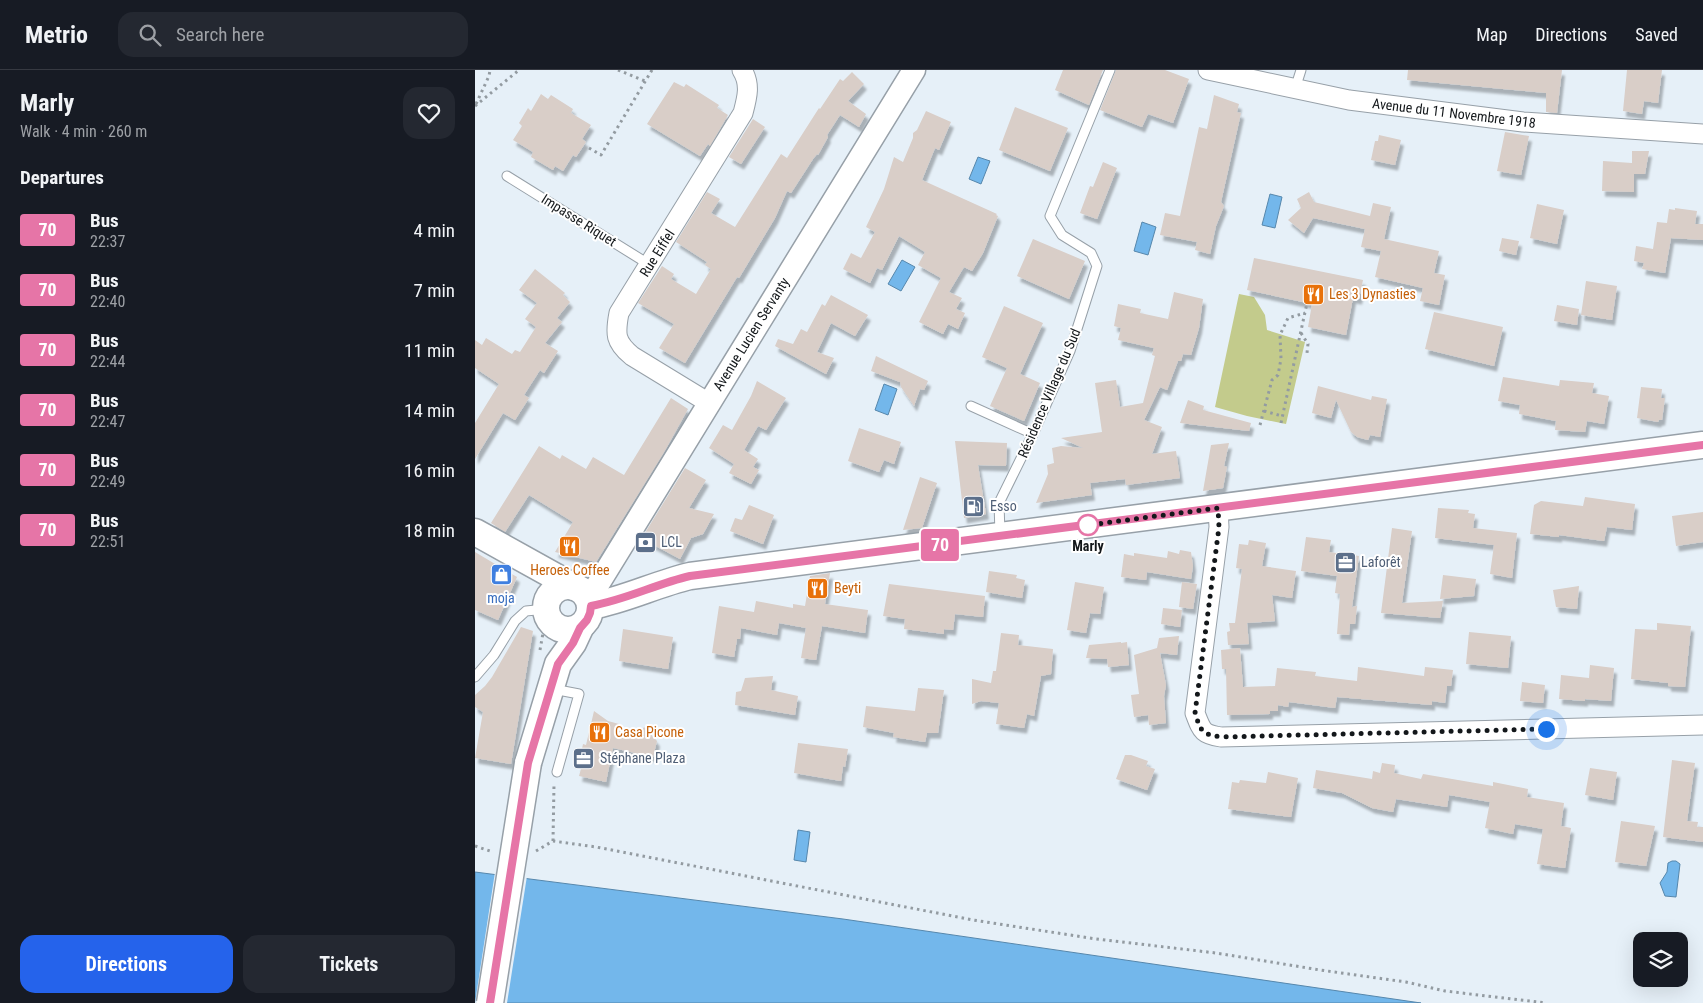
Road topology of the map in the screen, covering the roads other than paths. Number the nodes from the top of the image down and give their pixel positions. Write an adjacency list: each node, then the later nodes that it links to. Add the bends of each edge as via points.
1 (743, 70): 9 (street, Rue Eiffel, via 748,96 743,113)
2 (914, 70): 10 (street, Avenue Lucien Servanty)
3 (1110, 70): 12 (lane, Résidence Village du Sud, via 1051,216 1062,235 1091,253 1097,266 1070,351)
4 (1208, 70): 6 (street, Avenue du 11 Novembre 1918)
5 (1301, 70): 6 (lane)
6 (1295, 89): 7 (street, Avenue du 11 Novembre 1918, via 1349,100 1523,122)
7 (1703, 134)
8 (507, 176): 9 (lane, Impasse Riquet)
9 (650, 264): 10 (street, Rue Eiffel, via 619,313 617,336 622,348)
10 (709, 403): 18 (street, Avenue Lucien Servanty, via 611,566)
11 (971, 406): 12 (lane)
12 (1033, 434): 16 (lane, Résidence Village du Sud, via 999,503)
13 (1703, 446): 14 (main road)
14 (1218, 508): 16 (main road); 22 (street, via 1219,527 1195,713 1200,728 1207,735)
15 (475, 532): 17 (main road)
16 (1001, 537): 18 (main road, via 690,576 612,602)
17 (527, 561): 18 (main road); 19 (main road)
18 (583, 605): 19 (main road, via 574,631 560,629); 19 (main road, via 567,586 557,589 549,597); 20 (main road, via 573,643)
19 (548, 613): 20 (main road); 21 (lane, via 527,611 515,621)
20 (550, 670): 23 (lane, via 579,694); 24 (main road, bridge, via 528,763)
21 (475, 678)
22 (1703, 725)
23 (557, 772)
24 (490, 1003)

